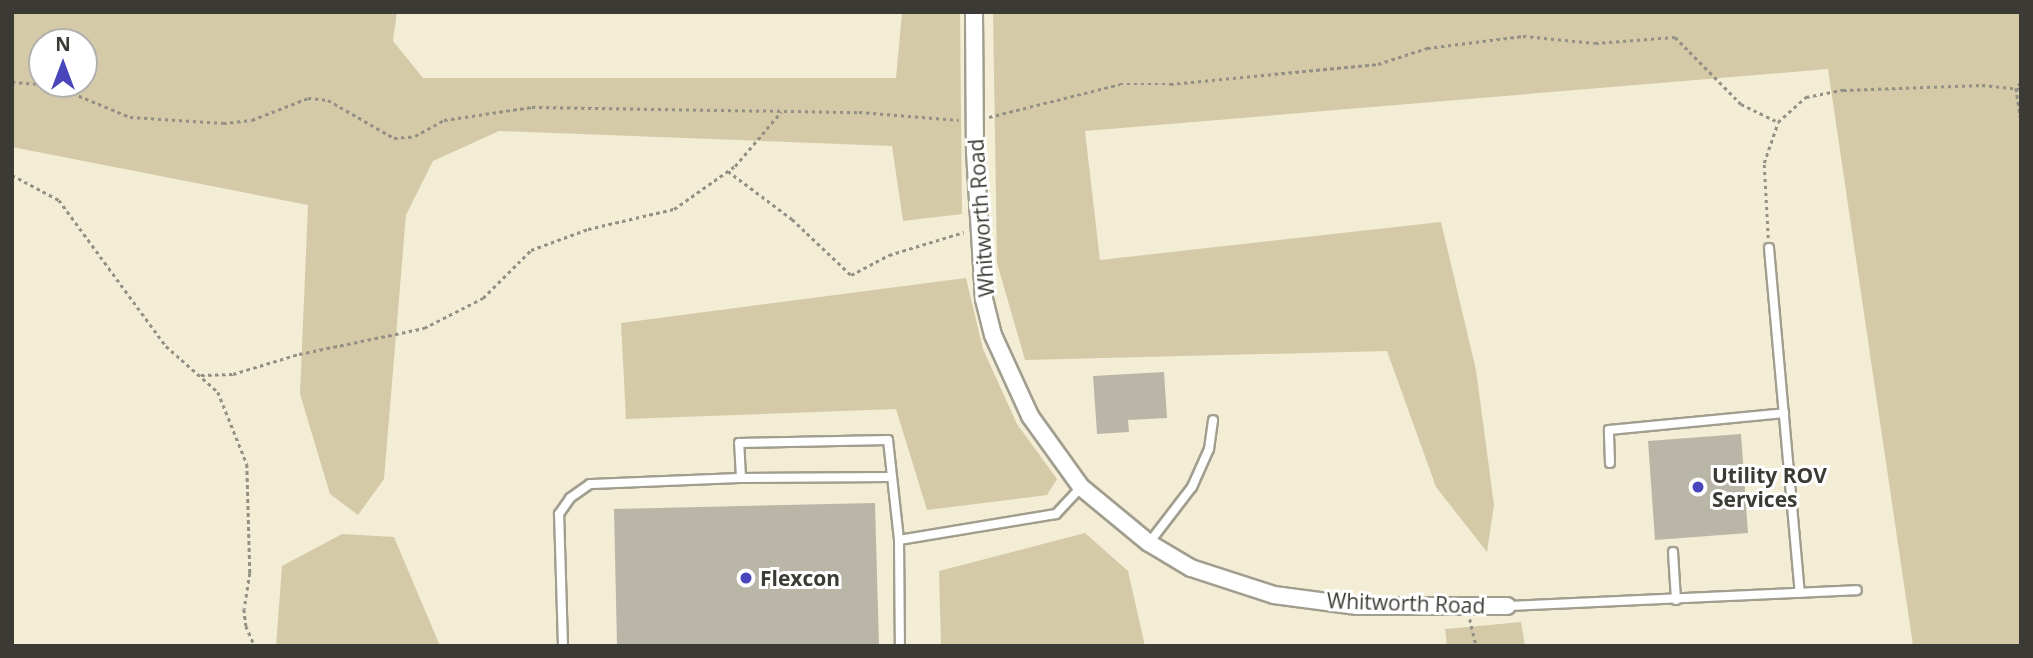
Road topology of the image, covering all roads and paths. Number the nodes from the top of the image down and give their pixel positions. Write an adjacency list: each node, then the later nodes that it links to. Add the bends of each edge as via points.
1 (974, 12): 7 (street, Whitworth Road)
2 (12, 82): 5 (path, via 53,85 131,117 223,123 252,120 308,98 328,100 394,138 415,136 444,120 532,107)
3 (2021, 83): 4 (path)
4 (2018, 89): 6 (path); 8 (path, via 1982,85 1843,90 1806,97)
5 (781, 111): 7 (path); 9 (path, via 752,150)
6 (2021, 118)
7 (975, 121): 8 (path, via 1120,84 1170,84 1367,66 1427,48 1523,36 1595,43 1675,37 1741,104); 11 (street, Whitworth Road)
8 (1778, 121): 12 (path, via 1764,163)
9 (728, 171): 11 (path, via 792,219 851,275 889,255 962,234); 13 (path, via 674,209 588,229 531,250 483,298 424,328 299,354 233,374)
10 (12, 175): 13 (path, via 59,200 166,346)
11 (978, 219): 19 (street, Whitworth Road, via 984,299 993,335 1030,415)
12 (1769, 248): 14 (lane)
13 (201, 375): 28 (path, via 218,392 247,464 250,573 244,609)
14 (1784, 413): 16 (lane, via 1609,430); 24 (lane)
15 (1213, 420): 21 (lane, via 1209,449 1192,487)
16 (1610, 463)
17 (890, 477): 18 (lane); 18 (lane, via 888,440 739,443); 20 (lane)
18 (741, 478): 29 (lane, via 590,484 570,498 559,514)
19 (1081, 487): 20 (lane, via 1056,514); 21 (street, Whitworth Road)
20 (899, 540): 30 (lane)
21 (1149, 543): 26 (street, Whitworth Road, via 1191,568 1274,595 1357,606)
22 (1673, 552): 25 (lane)
23 (1857, 590): 24 (lane)
24 (1800, 593): 25 (lane)
25 (1676, 600): 27 (lane)
26 (1467, 606): 27 (street, Whitworth Road); 31 (path)
27 (1507, 606)
28 (256, 646)
29 (563, 646)
30 (900, 646)
31 (1476, 646)

